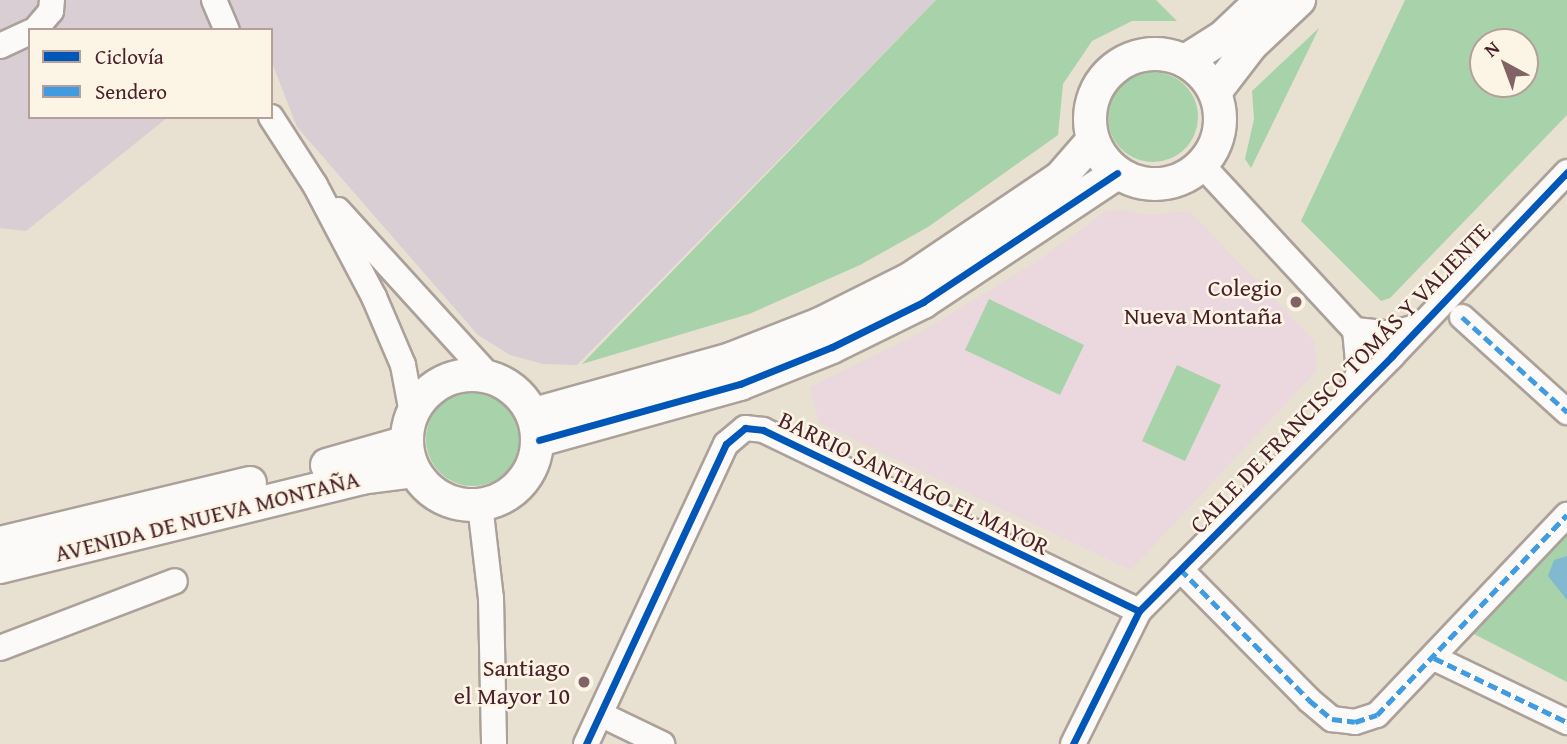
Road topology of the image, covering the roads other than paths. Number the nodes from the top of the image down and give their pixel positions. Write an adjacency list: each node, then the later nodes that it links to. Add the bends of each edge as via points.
1 (52, 0): 5 (street, via 51,11)
2 (214, 0): 6 (street)
3 (1262, 0): 9 (main road, via 1223,37)
4 (1299, 0): 10 (main road, via 1251,45)
5 (37, 28)
6 (226, 28)
7 (28, 33): 8 (street)
8 (0, 46)
9 (1185, 61): 10 (main road, via 1203,74); 12 (main road, via 1143,55 1122,63 1105,77 1094,96)
10 (1215, 92): 13 (main road, via 1221,117 1216,142)
11 (272, 119): 16 (street)
12 (1093, 140): 15 (main road, via 1102,159); 23 (main road, via 1060,178 910,279 820,324)
13 (1202, 165): 15 (main road, via 1184,178 1162,185 1139,183); 19 (street, CALLE DE FRANCISCO TOMÁS Y VALIENTE)
14 (1567, 172): 18 (street, CALLE DE FRANCISCO TOMÁS Y VALIENTE)
15 (1118, 173): 23 (main road, via 923,302 832,347 740,384)
16 (315, 185): 20 (street); 24 (street, via 374,297 403,365)
17 (1462, 317): 22 (street)
18 (1419, 326): 19 (street, CALLE DE FRANCISCO TOMÁS Y VALIENTE, via 1391,334); 21 (street, CALLE DE FRANCISCO TOMÁS Y VALIENTE)
19 (1355, 330): 21 (street, CALLE DE FRANCISCO TOMÁS Y VALIENTE, via 1359,372)
20 (488, 375): 23 (main road, via 516,389); 24 (main road, via 449,380 431,388)
21 (1346, 402): 29 (street, CALLE DE FRANCISCO TOMÁS Y VALIENTE)
22 (1567, 411)
23 (536, 427): 25 (main road, via 531,471 509,495)
24 (411, 442): 25 (main road, via 442,497); 27 (main road, AVENIDA DE NUEVA MONTAÑA); 28 (main road, AVENIDA DE NUEVA MONTAÑA, via 361,478)
25 (480, 505): 36 (street, via 491,598)
26 (1567, 515): 33 (street)
27 (0, 542)
28 (0, 567)
29 (1180, 569): 31 (street, CALLE DE FRANCISCO TOMÁS Y VALIENTE); 33 (street, via 1332,719 1355,722 1377,715)
30 (175, 581): 32 (street)
31 (1139, 611): 34 (street, BARRIO SANTIAGO EL MAYOR, via 763,430 745,428 726,443); 39 (street)
32 (0, 648)
33 (1434, 658): 35 (street)
34 (602, 715): 37 (street, BARRIO SANTIAGO EL MAYOR); 38 (street)
35 (1567, 722)
36 (494, 744)
37 (586, 744)
38 (662, 744)
39 (1073, 744)

